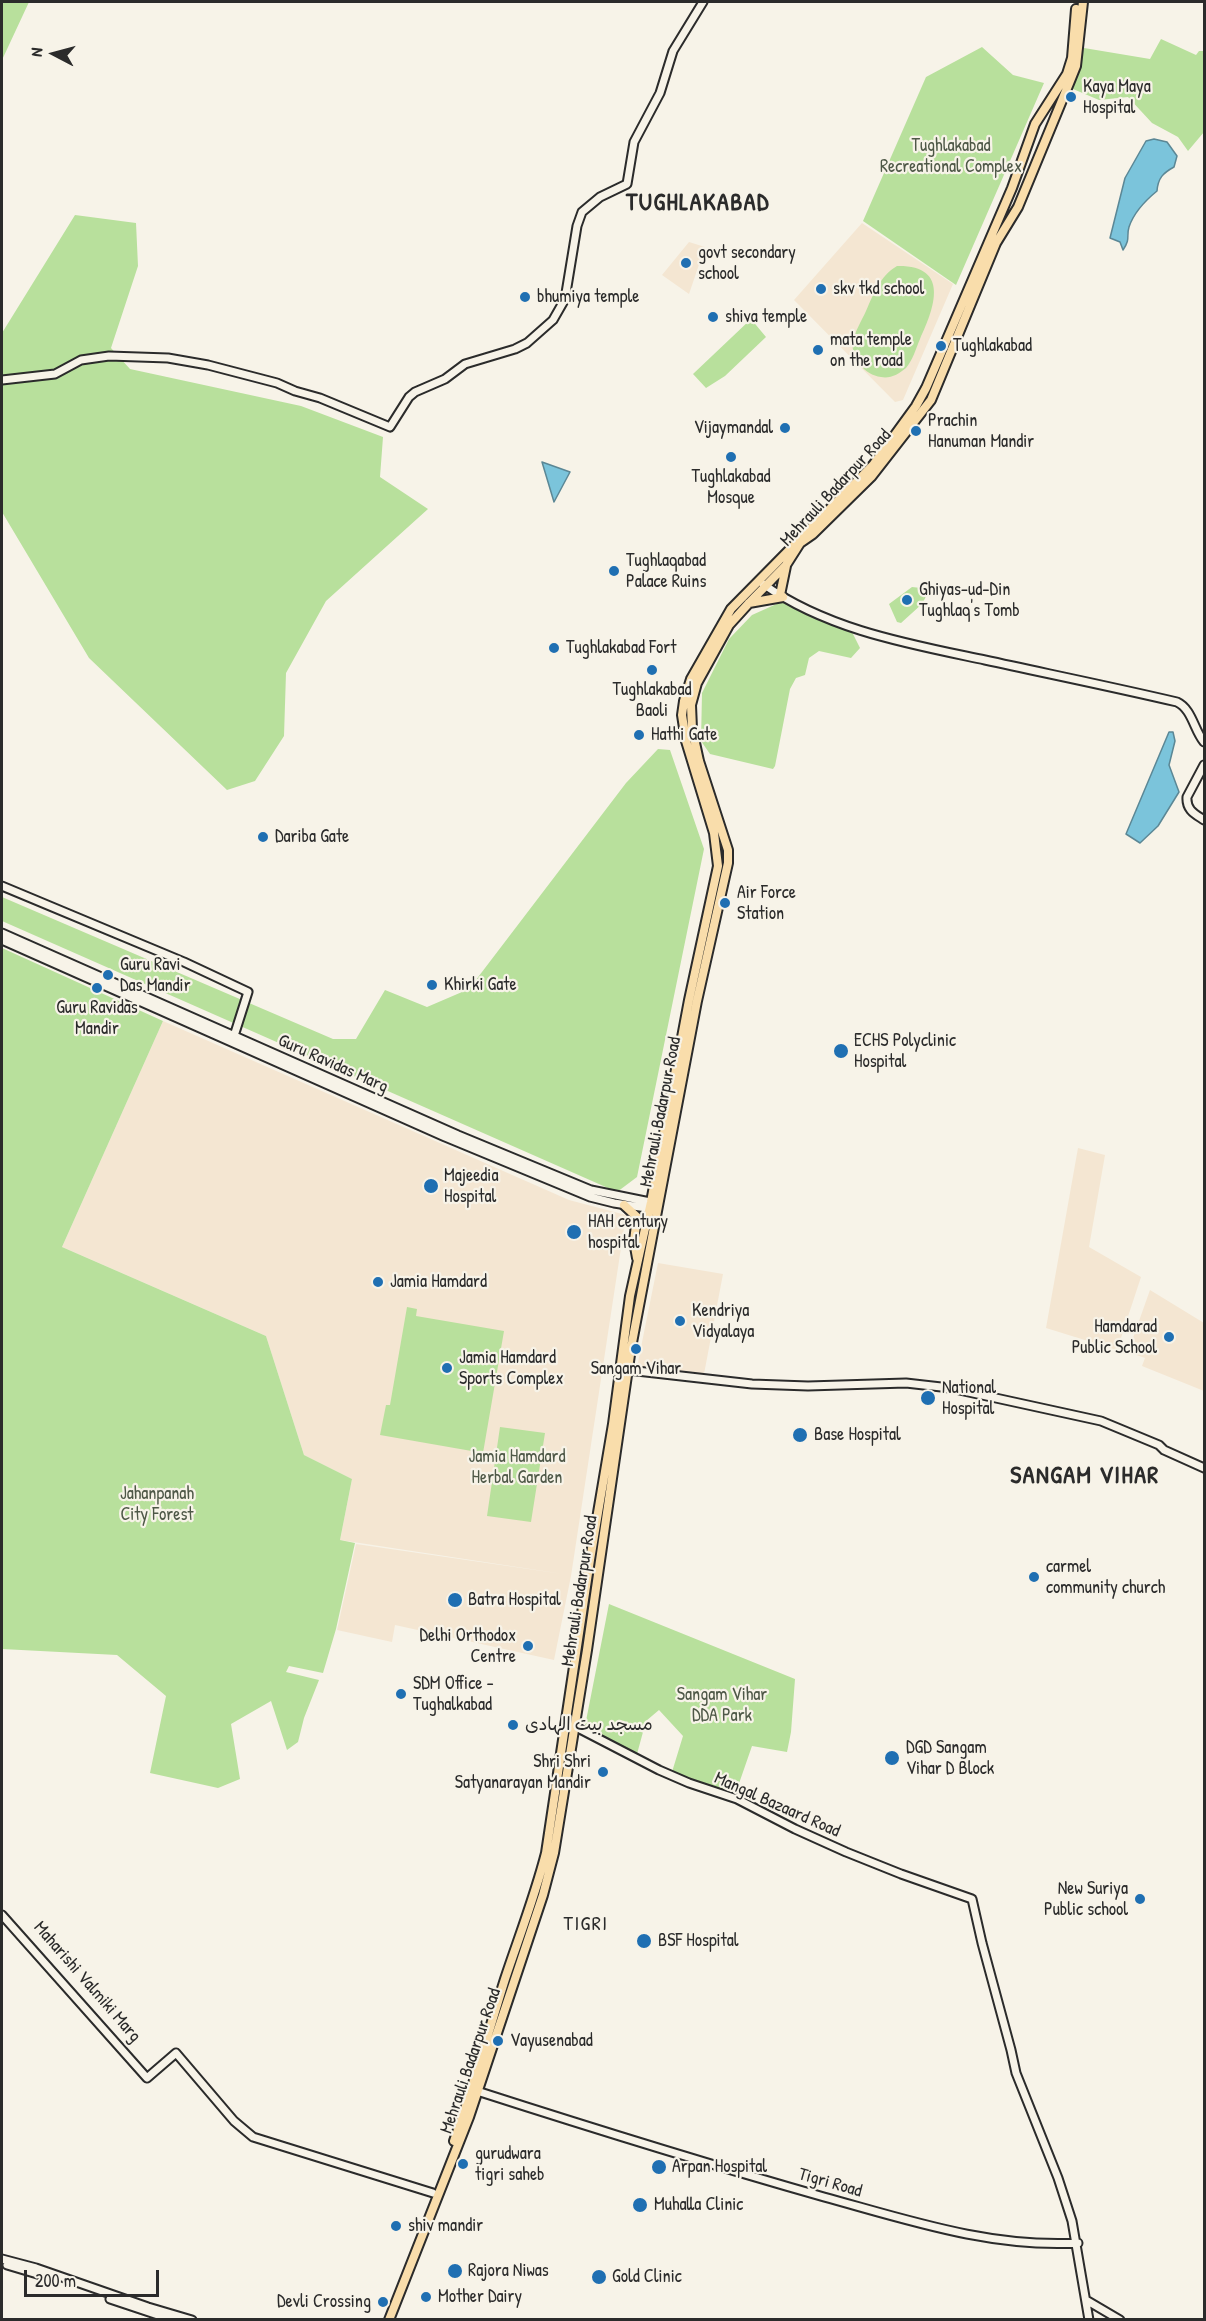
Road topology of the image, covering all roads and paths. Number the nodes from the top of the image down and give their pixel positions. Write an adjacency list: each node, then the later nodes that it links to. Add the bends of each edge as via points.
1 (702, 2): 4 (street, via 673,51 660,93 634,142 627,184 600,197 582,212 565,299 554,320 527,343 465,364 445,379 415,392 390,427 277,382 168,358 109,356 81,360 55,374)
2 (1078, 2): 6 (main road, Mehrauli Badarpur Road, via 1067,74 1035,124 1012,188 926,388 873,465)
3 (1083, 2): 5 (main road, Mehrauli Badarpur Road, via 1076,66 1018,207 996,243 936,389 871,477 800,543)
4 (2, 380)
5 (786, 565): 6 (main road, Mehrauli Badarpur Road); 7 (main road)
6 (763, 584): 7 (street); 8 (main road, Mehrauli Badarpur Road); 10 (main road, Mehrauli Badarpur Road, via 731,609 691,679 682,715)
7 (782, 596): 8 (main road); 9 (street, via 878,636 1177,702 1185,706)
8 (748, 603): 10 (main road, Mehrauli Badarpur Road, via 718,642 695,690 690,718)
9 (1204, 742)
10 (695, 761): 18 (main road, Mehrauli Badarpur Road, via 728,850 729,863)
11 (1204, 765): 12 (street, via 1187,802 1192,812)
12 (1204, 820)
13 (2, 886): 16 (street, via 248,992)
14 (2, 933): 16 (street, Guru Ravidas Marg)
15 (2, 940): 17 (street, Guru Ravidas Marg, via 445,1137 590,1197)
16 (234, 1036): 18 (street, Guru Ravidas Marg, via 591,1190)
17 (624, 1205): 18 (street, Guru Ravidas Marg); 19 (main road, via 637,1217)
18 (654, 1206): 19 (main road, Mehrauli Badarpur Road); 20 (main road, Mehrauli Badarpur Road)
19 (637, 1260): 21 (main road, Mehrauli Badarpur Road)
20 (628, 1370): 21 (main road, Mehrauli Badarpur Road); 22 (street, via 752,1384 906,1383 950,1388 1101,1421)
21 (618, 1418): 23 (main road, Mehrauli Badarpur Road); 24 (main road, Mehrauli Badarpur Road)
22 (1204, 1468)
23 (574, 1725): 24 (main road, Mehrauli Badarpur Road); 30 (street, Mangal Bazaard Road, via 846,1852 973,1900 1016,2073 1060,2182)
24 (557, 1808): 28 (main road, Mehrauli Badarpur Road, via 549,1875); 29 (main road, Mehrauli Badarpur Road, via 535,1896 463,2115)
25 (2, 1908): 27 (street, Maharishi Valmiki Marg)
26 (2, 1915): 27 (street, Maharishi Valmiki Marg)
27 (148, 2077): 29 (street, via 176,2053 234,2121 253,2137)
28 (477, 2091): 30 (street, Tigri Road, via 950,2232 1018,2242); 36 (main road, Mehrauli Badarpur Road)
29 (433, 2193): 36 (main road, Mehrauli Badarpur Road)
30 (1077, 2243): 33 (street)
31 (2, 2259): 35 (street)
32 (2, 2264): 34 (street)
33 (1086, 2300): 37 (street); 38 (street)
34 (173, 2319)
35 (192, 2319)
36 (387, 2319)
37 (1089, 2319)
38 (1120, 2319)

